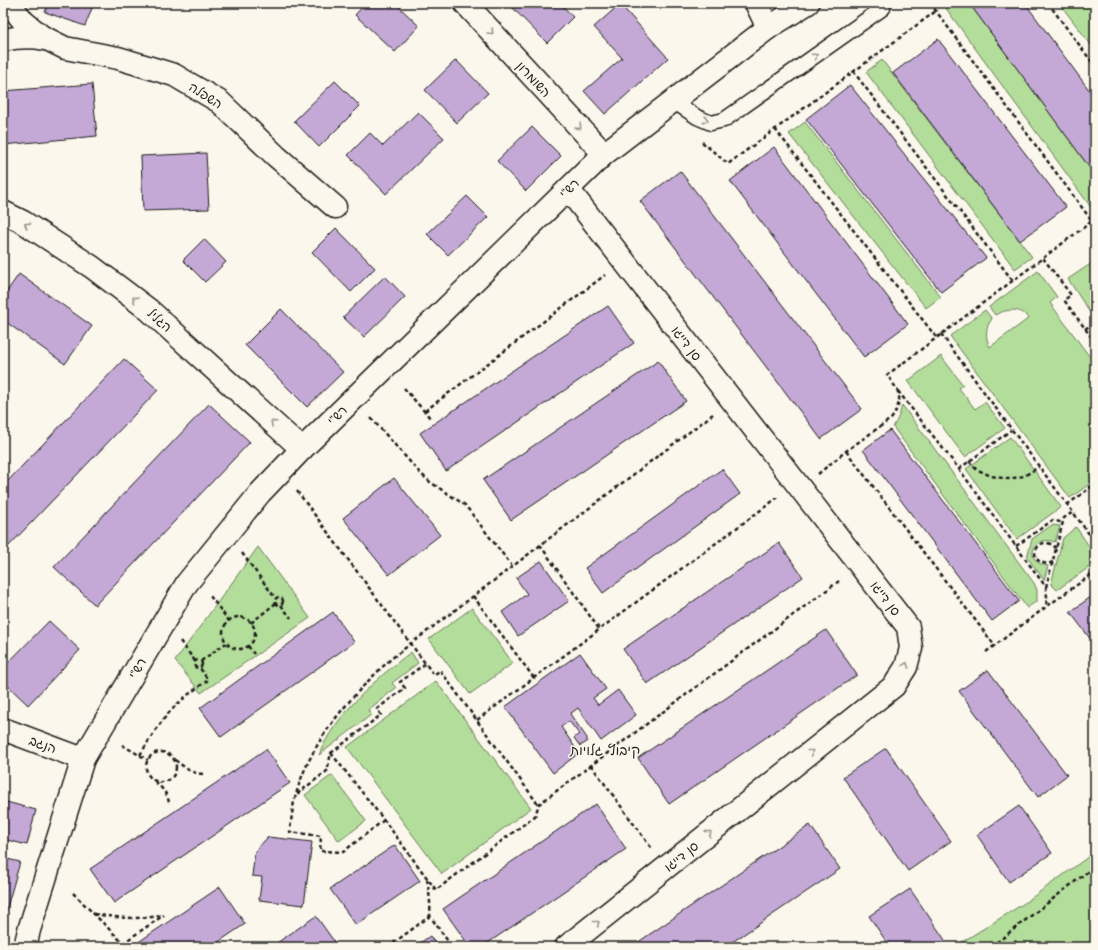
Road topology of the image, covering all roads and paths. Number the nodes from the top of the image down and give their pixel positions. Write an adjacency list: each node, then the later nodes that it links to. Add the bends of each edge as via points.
1 (8, 3): 8 (street); 11 (street, השפלה, via 24,22)
2 (464, 3): 18 (street, השומרון, one-way to 18)
3 (756, 3): 10 (street)
4 (808, 3): 10 (street, רש"י)
5 (881, 3): 15 (lane, one-way to 5, via 711,123 724,120 883,8)
6 (930, 3): 9 (path)
7 (1048, 3): 13 (path)
8 (3, 4)
9 (936, 10): 14 (path); 22 (path)
10 (768, 28): 15 (street, רש"י)
11 (45, 39): 12 (street, השפלה, via 30,36); 20 (street, השפלה, via 65,48 118,58 174,75 220,102 276,156)
12 (3, 40)
13 (1095, 66)
14 (853, 71): 16 (path); 25 (path)
15 (673, 101): 18 (street, רש"י)
16 (775, 129): 17 (path, via 728,164); 29 (path)
17 (699, 140)
18 (604, 154): 19 (street, רש"י)
19 (568, 189): 38 (street, רש"י); 106 (street, סן דייגו, one-way to 19, via 894,686 906,667 911,648 908,627)
20 (335, 207)
21 (3, 212): 38 (street, הגליל, one-way to 21, via 149,310 92,267 23,222)
22 (1094, 220): 23 (path)
23 (1043, 258): 25 (path); 27 (path, via 1071,295 1064,300)
24 (607, 274): 33 (path)
25 (1013, 281): 28 (path)
26 (1095, 322): 27 (path)
27 (1085, 329): 30 (path)
28 (941, 334): 29 (path); 37 (path)
29 (936, 337): 32 (path, via 887,375)
30 (1095, 342)
31 (404, 388): 33 (path)
32 (898, 390): 39 (path, via 897,410 892,418); 42 (path)
33 (425, 411): 36 (path)
34 (715, 412): 51 (path)
35 (371, 418): 56 (path, via 420,473 465,505)
36 (431, 419)
37 (1011, 430): 40 (path); 41 (path)
38 (302, 449): 88 (street, רש"י, via 260,493 187,583)
39 (846, 451): 43 (path); 74 (path)
40 (969, 461): 41 (path, via 976,469 991,476 1008,479 1024,476); 42 (path)
41 (1039, 467): 47 (path)
42 (959, 469): 52 (path)
43 (813, 478)
44 (1095, 484): 47 (path)
45 (296, 491): 72 (path)
46 (777, 498): 69 (path)
47 (1067, 505): 48 (path)
48 (1073, 512): 49 (path, via 1064,518); 50 (path)
49 (1063, 523): 52 (path, via 1053,520); 53 (path)
50 (1095, 542)
51 (540, 545): 56 (path); 69 (path)
52 (1016, 547): 59 (path)
53 (1056, 548): 55 (path); 55 (path, via 1053,544 1045,542 1035,550 1040,562 1048,564)
54 (242, 553): 62 (path)
55 (1053, 561): 59 (path)
56 (512, 566): 61 (path)
57 (1095, 572): 65 (path)
58 (838, 581): 90 (path)
59 (1046, 587): 65 (path)
60 (210, 596): 67 (path)
61 (473, 596): 72 (path); 81 (path)
62 (276, 598): 63 (path); 64 (path, via 283,598 284,603)
63 (276, 603): 64 (path); 68 (path)
64 (281, 605): 66 (path)
65 (1046, 607): 74 (path)
66 (291, 618)
67 (229, 621): 68 (path, via 233,618 242,618); 71 (path, via 223,630)
68 (251, 623): 73 (path, via 254,634)
69 (599, 629): 81 (path)
70 (180, 641): 78 (path)
71 (226, 643): 73 (path, via 236,648); 77 (path)
72 (411, 643): 79 (path); 93 (path, via 365,683 340,711 322,735 307,762)
73 (248, 646): 76 (path)
74 (995, 646): 75 (path)
75 (986, 652)
76 (254, 654)
77 (201, 661): 78 (path); 80 (path, via 203,664)
78 (195, 662): 80 (path, via 194,666)
79 (426, 663): 82 (path, via 434,674 440,670); 85 (path, via 400,682 405,688 376,709 381,715)
80 (200, 668): 86 (path, via 208,680 173,709)
81 (534, 678): 82 (path)
82 (477, 720): 94 (path)
83 (3, 729): 88 (street, הנגב)
84 (122, 745): 86 (path)
85 (332, 753): 93 (path, via 327,770); 96 (path)
86 (140, 755): 89 (path)
87 (172, 757): 89 (path, via 159,752); 91 (path, via 188,770); 92 (path, via 176,766 174,776 165,782)
88 (83, 759): 103 (street, רש"י)
89 (148, 760): 92 (path, via 147,775)
90 (591, 765): 94 (path); 97 (path)
91 (204, 774)
92 (155, 782): 95 (path, via 163,789 169,799)
93 (296, 795): 96 (path, via 290,832 321,836 320,851 343,852)
94 (539, 804): 99 (path, via 535,816 436,890)
95 (169, 805)
96 (384, 820): 99 (path)
97 (656, 855)
98 (1095, 866): 107 (path)
99 (427, 877): 102 (path)
100 (73, 893): 101 (path)
101 (94, 914): 101 (path, via 115,918 149,918 164,915 123,943)
102 (430, 916): 104 (path); 105 (path)
103 (25, 947)
104 (388, 947)
105 (452, 947)
106 (566, 947)
107 (991, 947)

